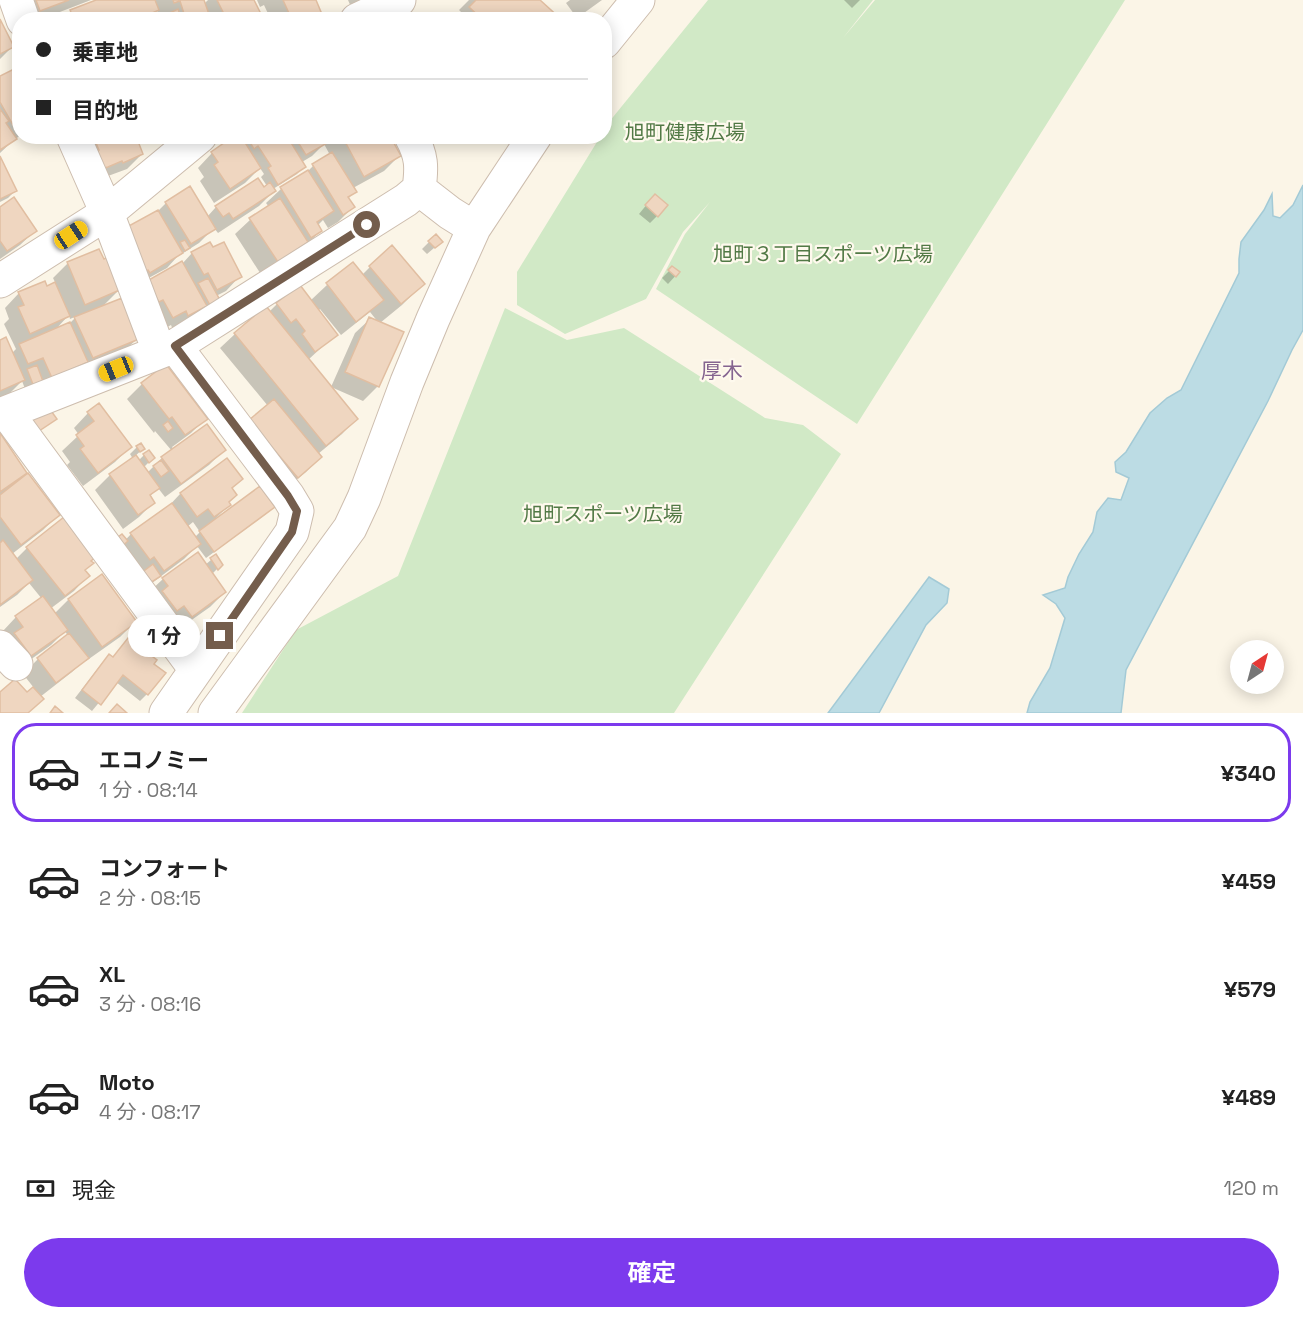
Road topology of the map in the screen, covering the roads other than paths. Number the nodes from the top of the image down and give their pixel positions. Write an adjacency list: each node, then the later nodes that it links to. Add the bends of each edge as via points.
1 (399, 0): 3 (street)
2 (638, 0): 4 (street)
3 (374, 12)
4 (612, 32)
5 (77, 144): 10 (street)
6 (190, 144): 10 (street)
7 (415, 144): 9 (street, via 422,166)
8 (530, 144): 11 (street)
9 (419, 189): 11 (street); 13 (street)
10 (107, 213): 12 (street); 13 (street)
11 (474, 228): 17 (street, via 433,319 350,528)
12 (0, 281)
13 (167, 349): 14 (street); 15 (street, via 297,511 292,532)
14 (3, 414): 15 (street)
15 (196, 670): 16 (street)
16 (166, 713)
17 (215, 713)

